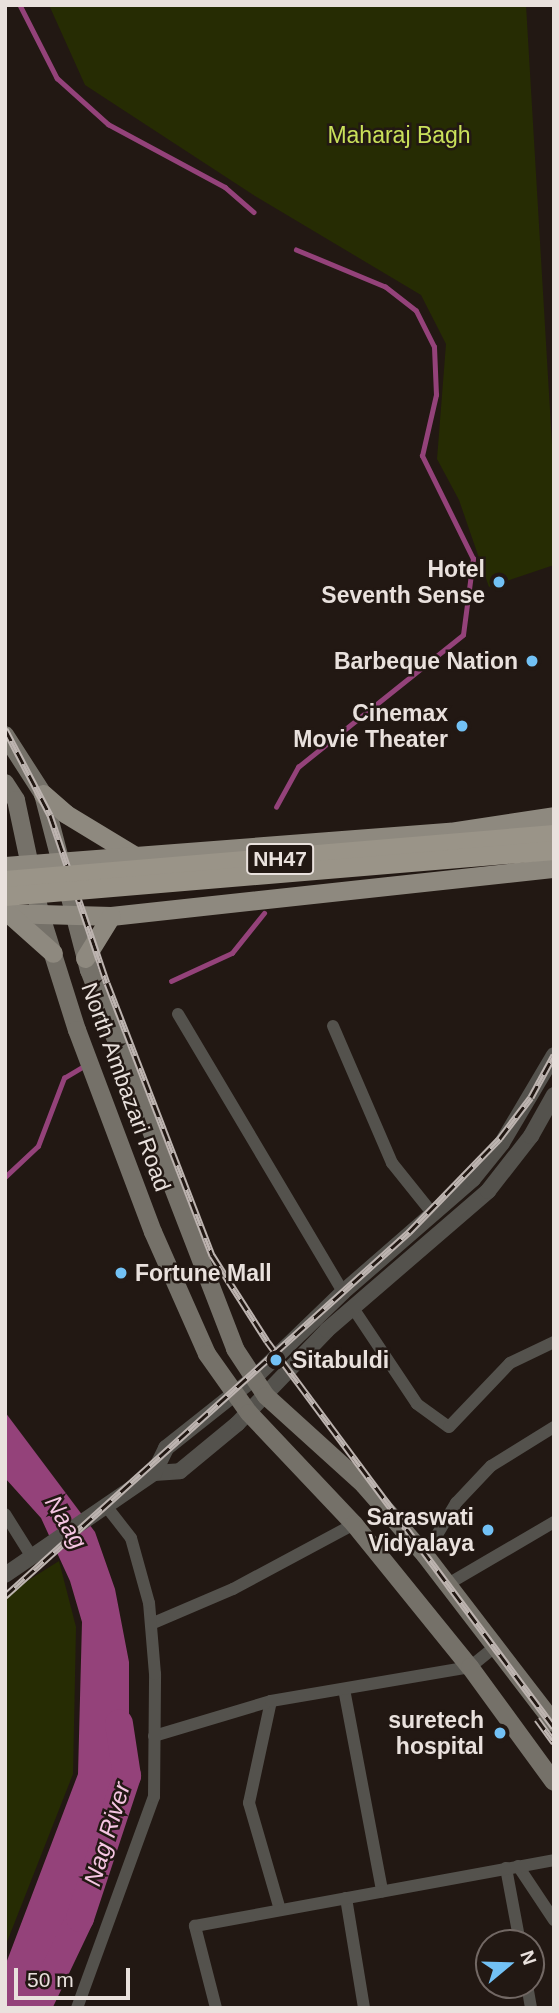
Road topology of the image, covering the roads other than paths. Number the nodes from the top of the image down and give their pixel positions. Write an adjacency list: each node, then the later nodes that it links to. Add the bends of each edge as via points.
1 (5, 734): 3 (main road)
2 (5, 783): 9 (main road, North Ambazari Road, via 16,800)
3 (43, 793): 7 (main road, via 66,814); 8 (main road)
4 (554, 816): 7 (main road, via 450,832)
5 (554, 834): 12 (highway, NH47, bridge)
6 (554, 850): 13 (highway, NH47, bridge)
7 (140, 859): 8 (main road)
8 (63, 863): 9 (main road); 15 (main road)
9 (28, 865): 10 (main road); 14 (main road, North Ambazari Road)
10 (5, 866)
11 (554, 868): 16 (main road)
12 (5, 880)
13 (6, 907): 14 (main road); 17 (main road)
14 (40, 913): 15 (main road); 17 (main road, North Ambazari Road)
15 (76, 913): 16 (main road); 18 (main road)
16 (111, 916): 18 (main road)
17 (53, 953): 28 (main road, North Ambazari Road, via 153,1232 206,1354)
18 (85, 958): 27 (main road, via 235,1349)
19 (177, 1014): 24 (street)
20 (333, 1026): 23 (street, via 392,1163)
21 (554, 1055): 23 (street, via 502,1143 473,1179)
22 (554, 1095): 25 (street, via 531,1136 488,1191)
23 (433, 1214): 24 (street)
24 (343, 1292): 27 (street)
25 (353, 1308): 26 (street, via 417,1404 449,1427 510,1363); 29 (street)
26 (554, 1342)
27 (253, 1378): 28 (street); 29 (main road)
28 (234, 1394): 30 (main road, North Ambazari Road); 32 (street, via 166,1448)
29 (267, 1396): 30 (street); 38 (main road, via 364,1485)
30 (249, 1413): 32 (street, via 180,1471); 36 (main road, North Ambazari Road)
31 (554, 1427): 38 (street, via 491,1465 456,1503)
32 (154, 1473): 33 (street)
33 (107, 1507): 37 (street); 41 (street, via 131,1538)
34 (5, 1514): 37 (street)
35 (554, 1522): 40 (street)
36 (354, 1524): 41 (street, via 233,1589); 43 (main road, North Ambazari Road)
37 (37, 1554): 39 (street)
38 (425, 1555): 40 (main road)
39 (5, 1575)
40 (448, 1584): 42 (main road)
41 (151, 1624): 47 (street)
42 (496, 1646): 43 (street); 46 (main road)
43 (470, 1667): 44 (street); 48 (main road, North Ambazari Road)
44 (344, 1689): 45 (street); 51 (street)
45 (271, 1701): 47 (street); 53 (street, via 249,1802)
46 (550, 1712)
47 (154, 1736): 56 (street, via 154,1797)
48 (554, 1782)
49 (554, 1860): 50 (street)
50 (512, 1867): 51 (street); 54 (street); 55 (street)
51 (382, 1891): 52 (street)
52 (346, 1898): 53 (street); 58 (street)
53 (280, 1910): 57 (street, via 195,1926)
54 (554, 1920)
55 (519, 1929)
56 (77, 2008)
57 (216, 2008)
58 (363, 2008)

